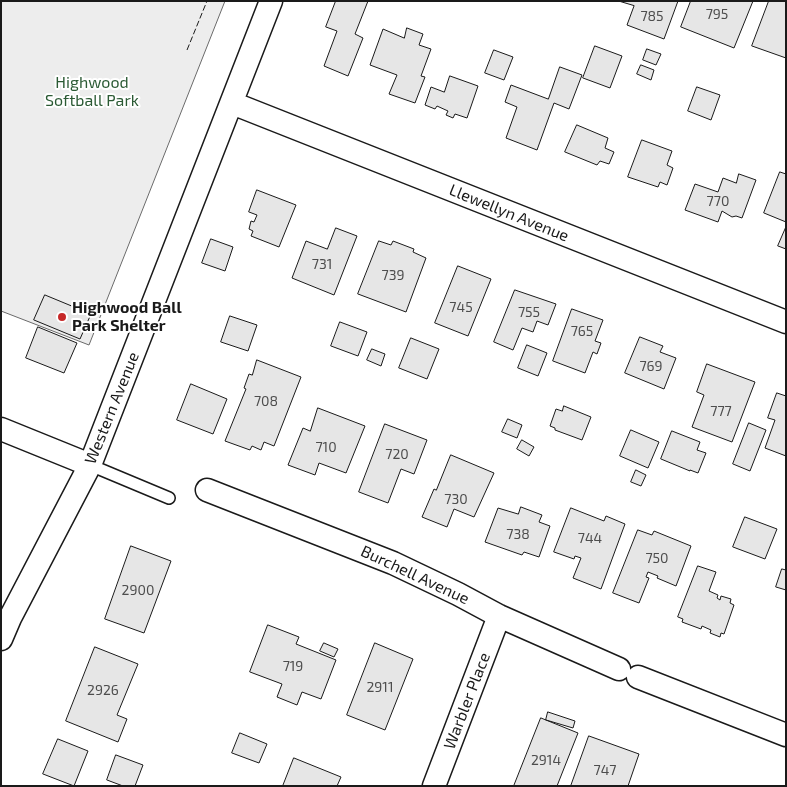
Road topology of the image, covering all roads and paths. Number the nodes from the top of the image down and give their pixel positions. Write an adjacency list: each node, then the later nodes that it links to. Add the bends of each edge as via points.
1 (271, 1): 2 (street, Western Avenue)
2 (232, 103): 3 (street, Llewellyn Avenue); 5 (street, Western Avenue)
3 (786, 322)
4 (1, 429): 5 (street)
5 (90, 465): 7 (lane); 9 (street, Western Avenue)
6 (207, 490): 8 (street, Burchell Avenue, via 393,563)
7 (168, 498)
8 (499, 616): 10 (street, Burchell Avenue, via 629,673); 11 (street, Warbler Place)
9 (1, 639)
10 (786, 735)
11 (434, 786)

